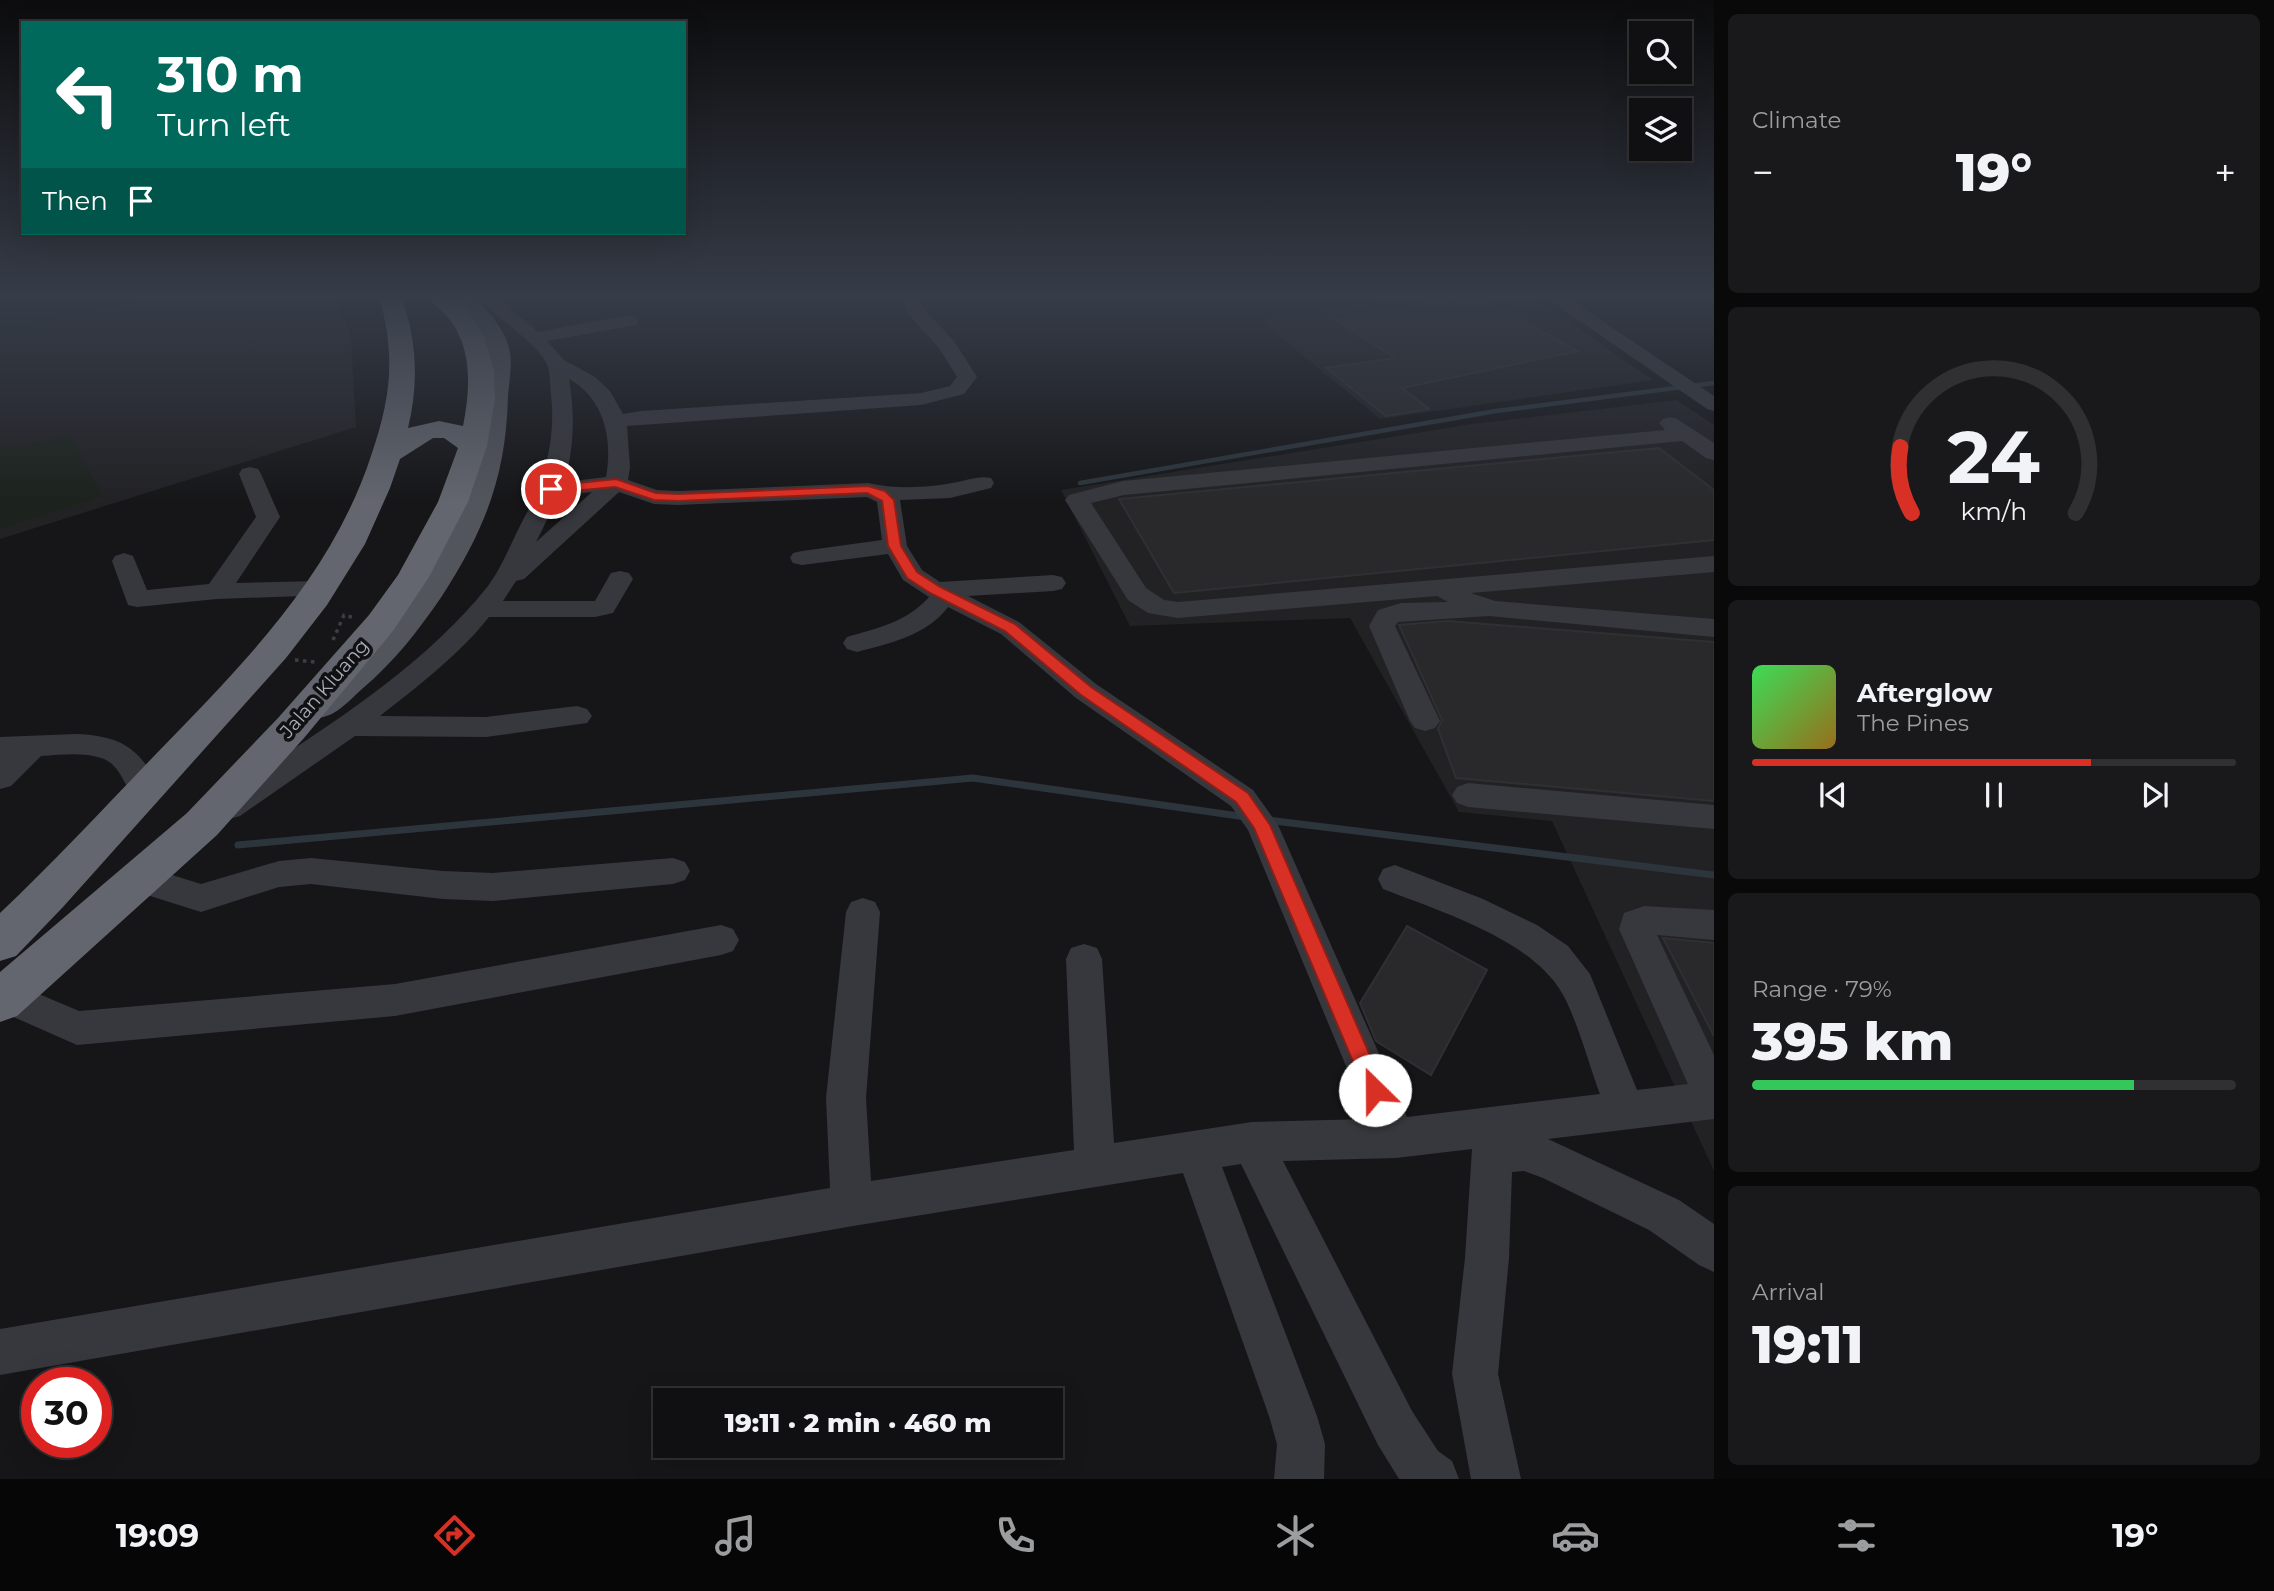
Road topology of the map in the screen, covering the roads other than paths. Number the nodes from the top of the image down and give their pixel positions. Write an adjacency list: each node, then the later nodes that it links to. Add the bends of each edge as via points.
1 (404, 365): 8 (highway)
2 (480, 365): 9 (highway, Jalan Kluang)
3 (498, 365): 41 (main road, via 484,479 451,556 405,625 375,659)
4 (557, 365): 19 (street, via 564,417)
5 (559, 365): 11 (street, via 588,381 603,396)
6 (960, 365): 11 (street, via 967,377 957,390 921,399)
7 (1653, 365): 10 (street)
8 (402, 397): 9 (highway, via 416,411 429,415); 15 (highway)
9 (482, 399): 13 (highway, Jalan Kluang)
10 (1708, 403): 12 (street, via 1661,417)
11 (616, 422): 17 (street)
12 (1686, 434): 14 (street); 28 (street, via 1123,488 1077,500 1137,594 1157,607 1178,610)
13 (473, 446): 15 (highway, via 453,431 422,431 407,437); 41 (highway, Jalan Kluang, via 453,502 413,577 381,623)
14 (1714, 453)
15 (384, 458): 29 (highway, via 349,544)
16 (250, 474): 30 (street, via 268,517)
17 (616, 483): 19 (street); 20 (street, via 654,496 678,498 868,490); 32 (street)
18 (983, 483): 20 (street, via 950,491)
19 (551, 489): 32 (street)
20 (881, 494): 21 (street, via 888,500)
21 (895, 546): 22 (street); 31 (street, via 912,575)
22 (802, 558)
23 (124, 561): 30 (street, via 137,599)
24 (1714, 564): 28 (street)
25 (620, 579): 32 (street, via 604,607 595,609)
26 (1053, 583): 27 (street)
27 (1003, 585): 31 (street); 34 (street)
28 (1438, 586): 33 (street)
29 (320, 589): 30 (street); 45 (highway, via 220,710)
30 (217, 591)
31 (940, 592): 34 (street); 37 (street, via 931,614 920,623)
32 (484, 607): 36 (street); 40 (street, via 406,681)
33 (1494, 609): 35 (street); 39 (street, via 1401,611 1387,616 1382,626)
34 (996, 620): 60 (street, via 1086,691 1242,798 1256,817)
35 (1714, 628)
36 (592, 629)
37 (857, 643)
38 (577, 716): 40 (street, via 486,727)
39 (1425, 721)
40 (349, 724): 48 (street)
41 (290, 728): 48 (highway, Jalan Kluang)
42 (33, 746): 43 (street); 44 (street); 45 (street, via 113,750 128,761)
43 (0, 748)
44 (0, 778)
45 (146, 790): 55 (highway)
46 (1468, 795): 47 (street)
47 (1714, 817)
48 (202, 824): 50 (highway, Jalan Kluang)
49 (673, 871): 50 (street, via 493,887 311,871 279,874 201,898)
50 (140, 878): 57 (highway, Jalan Kluang)
51 (1395, 879): 59 (street, via 1471,909 1555,957 1577,985)
52 (863, 912): 65 (street, via 846,1098)
53 (1714, 925): 58 (street, via 1636,923)
54 (721, 940): 57 (street, via 395,1000 77,1028)
55 (0, 942)
56 (1084, 959): 64 (street)
57 (3, 999)
58 (1714, 1098): 59 (street)
59 (1626, 1111): 61 (street)
60 (1395, 1138): 61 (street); 62 (street)
61 (1493, 1141): 66 (street, via 1552,1161 1664,1215); 70 (street, via 1475,1374)
62 (1252, 1142): 63 (street); 69 (street, via 1395,1428 1421,1468)
63 (1196, 1153): 64 (street); 68 (street, via 1293,1416 1301,1444)
64 (1095, 1168): 65 (street)
65 (853, 1206): 67 (street)
66 (1714, 1250)
67 (0, 1352)
68 (1299, 1479)
69 (1434, 1479)
70 (1496, 1479)

